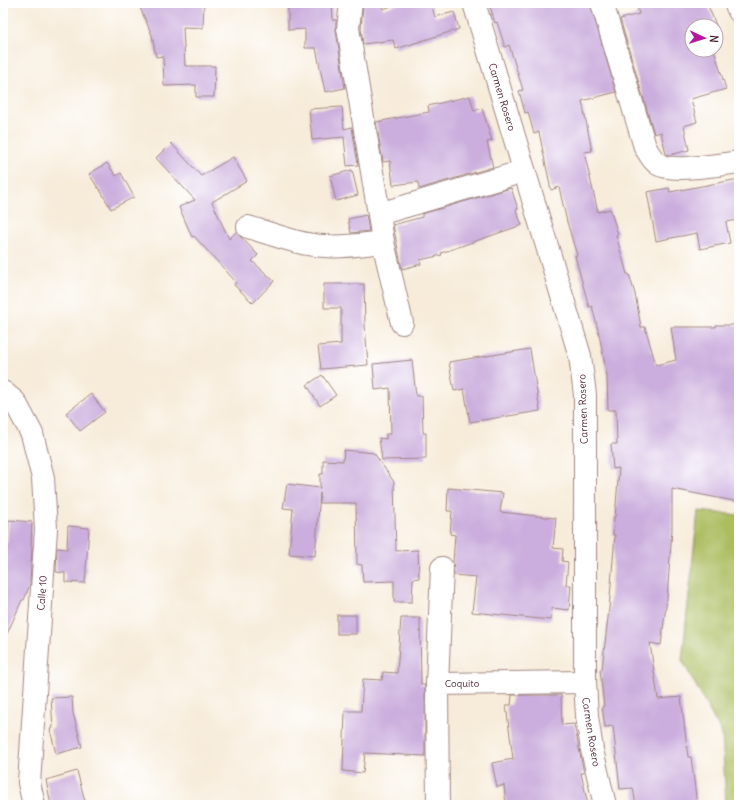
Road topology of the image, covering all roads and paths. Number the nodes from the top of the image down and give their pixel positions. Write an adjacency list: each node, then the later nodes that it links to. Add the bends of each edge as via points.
1 (351, 3): 8 (street, via 348,28)
2 (474, 3): 7 (street, Carmen Rosero)
3 (602, 3): 6 (street, via 645,147 651,157 659,165 673,168)
4 (735, 3): 5 (street)
5 (739, 11)
6 (739, 162)
7 (524, 171): 8 (street); 14 (street, Carmen Rosero, via 580,356 585,395)
8 (379, 214): 10 (street)
9 (248, 227): 10 (street, via 304,243 325,246)
10 (383, 242): 11 (street)
11 (402, 323)
12 (3, 392): 16 (street, Calle 10, via 16,402 32,434 43,478 46,529 29,783)
13 (442, 568): 15 (street)
14 (584, 682): 15 (street, Coquito); 18 (street, Carmen Rosero, via 592,750)
15 (437, 684): 17 (street, Coquito)
16 (34, 805)
17 (438, 805)
18 (605, 805)

